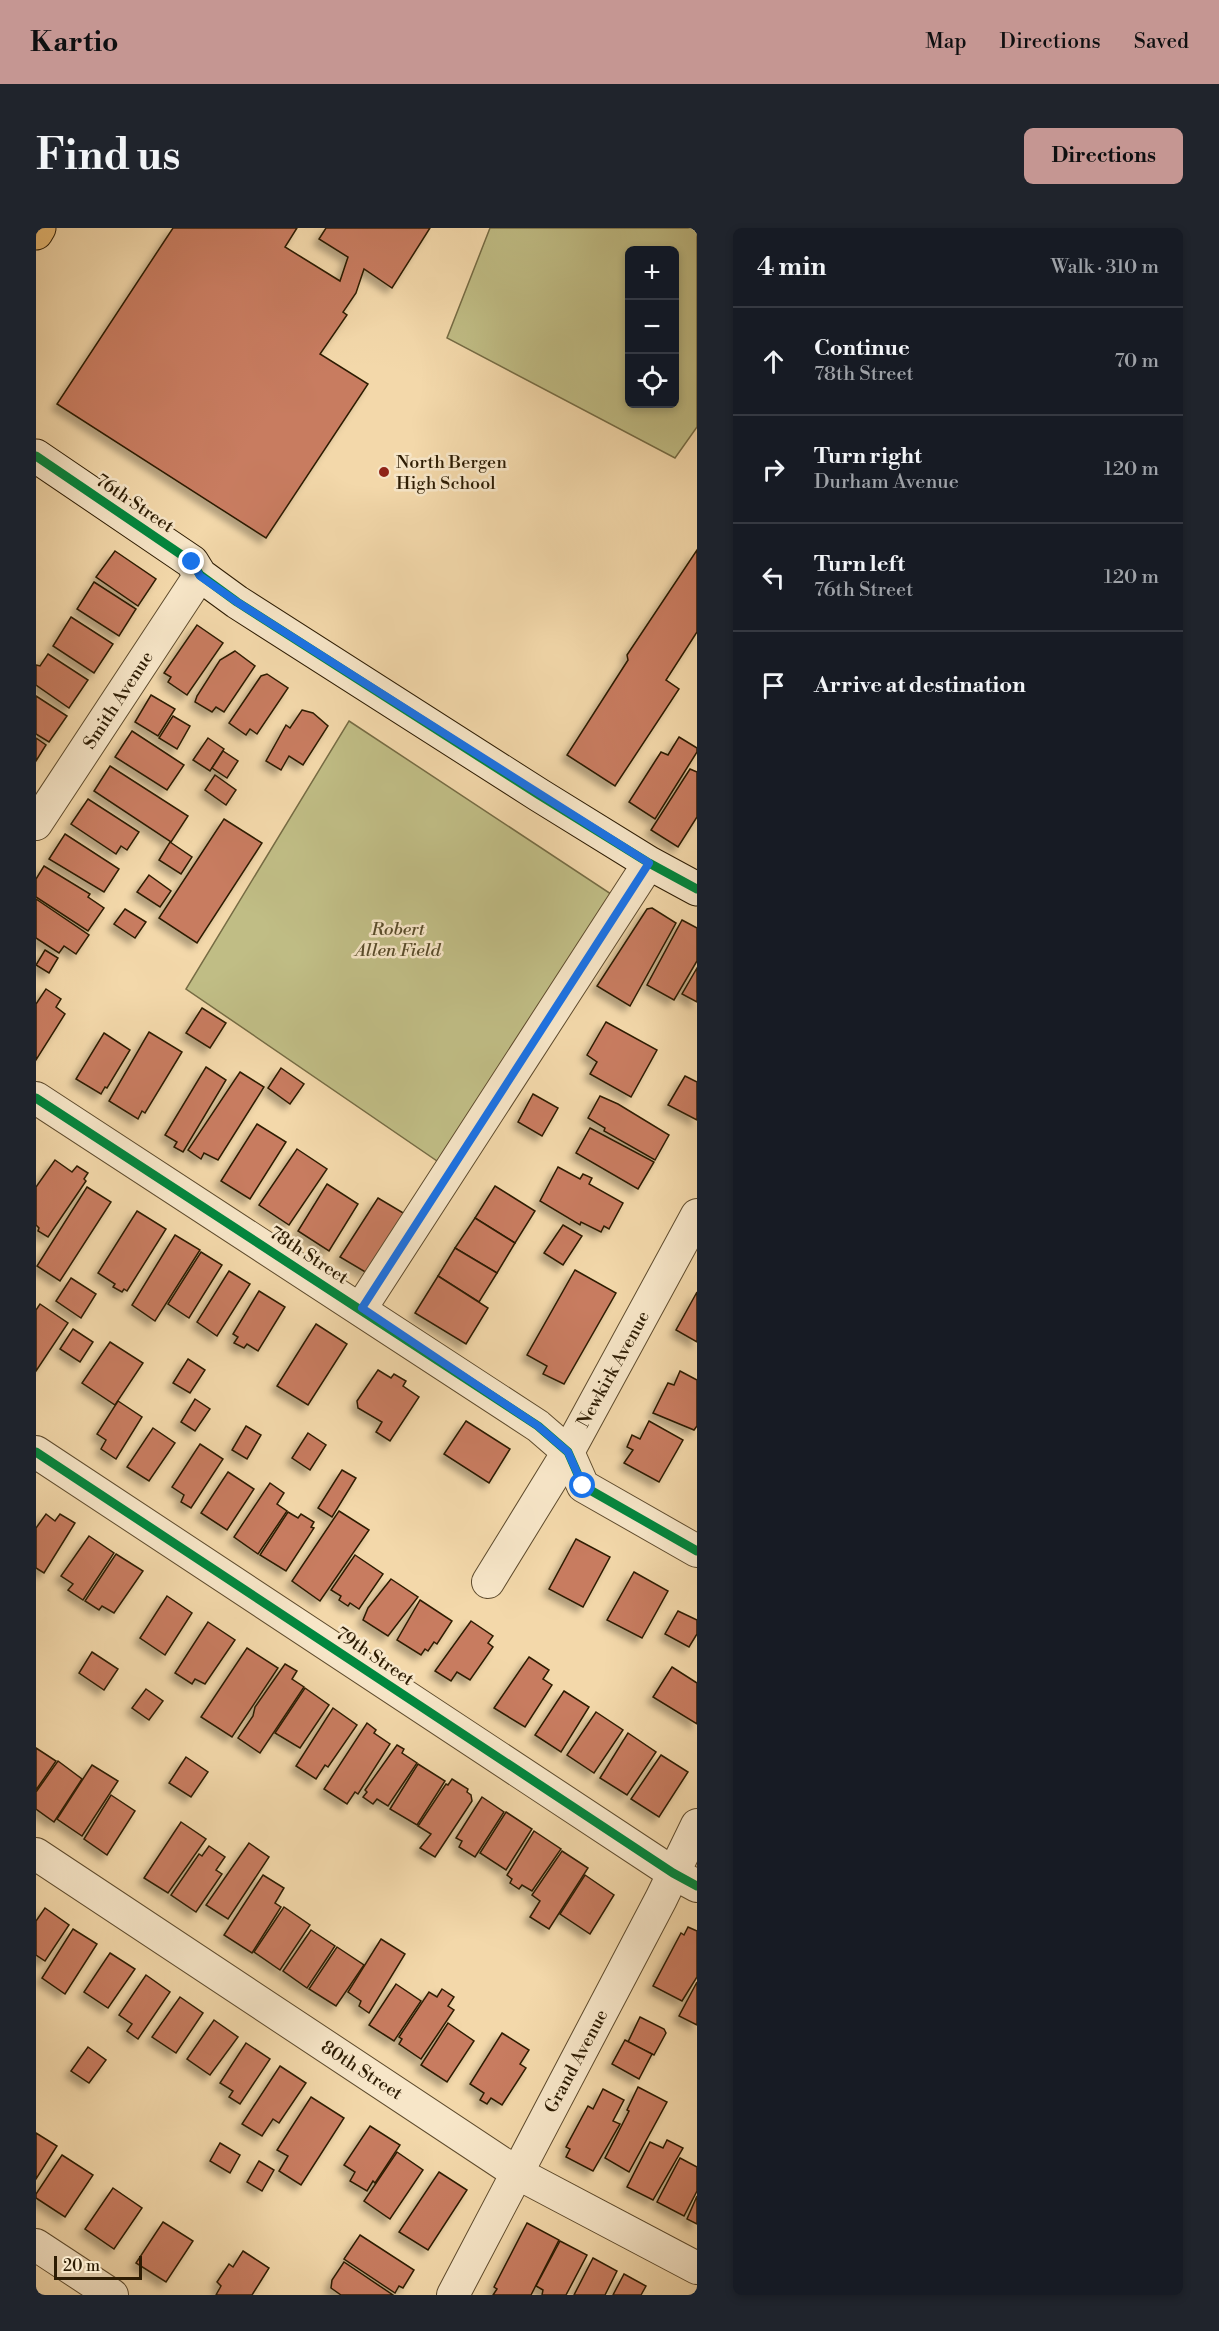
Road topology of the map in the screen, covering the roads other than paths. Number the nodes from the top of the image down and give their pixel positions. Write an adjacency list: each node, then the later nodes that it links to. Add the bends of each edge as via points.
1 (39, 228): 2 (main road)
2 (36, 233)
3 (36, 456): 4 (street, 76th Street, via 192,562)
4 (200, 576): 5 (street, Smith Avenue); 6 (street, 76th Street, via 366,686)
5 (36, 824)
6 (649, 863): 7 (street, 76th Street); 10 (street)
7 (694, 880)
8 (36, 1098): 10 (street, 78th Street)
9 (697, 1215): 12 (street, Newkirk Avenue)
10 (362, 1308): 12 (street, 78th Street, via 538,1426)
11 (36, 1452): 17 (street, 79th Street)
12 (568, 1452): 13 (street, 78th Street, via 583,1486); 14 (street, Newkirk Avenue)
13 (697, 1551)
14 (488, 1582)
15 (697, 1825): 17 (street, Grand Avenue)
16 (36, 1854): 18 (street, 80th Street)
17 (685, 1880): 18 (street, Grand Avenue)
18 (518, 2173): 20 (street, 80th Street); 22 (street, Grand Avenue)
19 (36, 2245): 21 (street)
20 (697, 2268)
21 (112, 2295)
22 (453, 2295)

